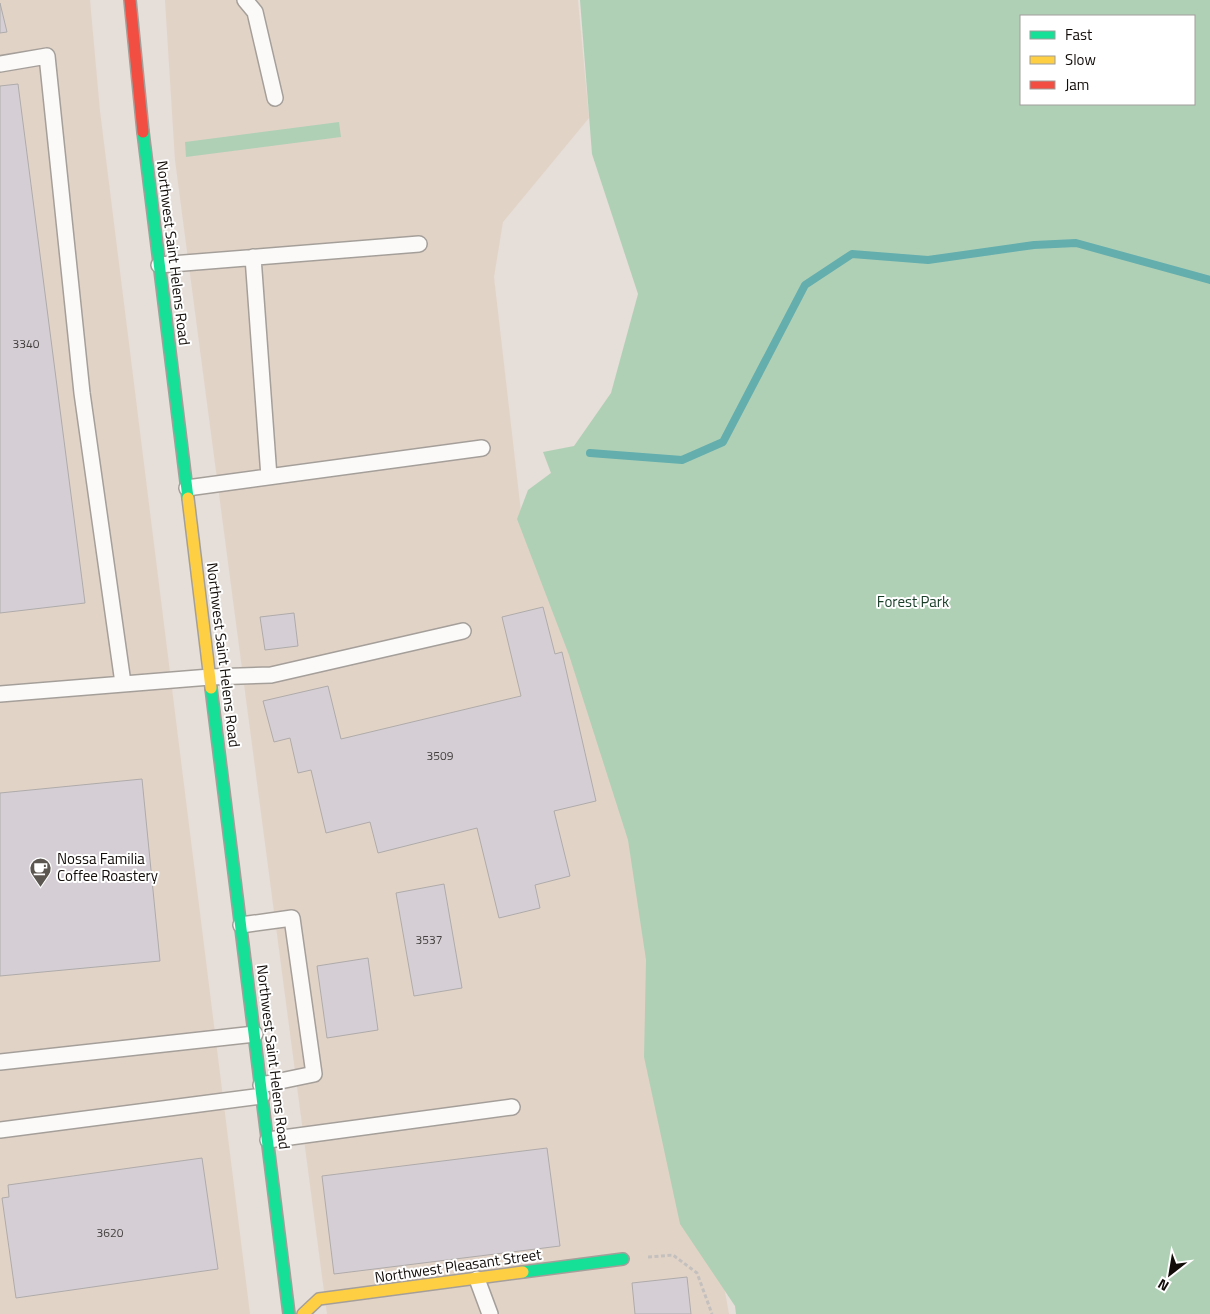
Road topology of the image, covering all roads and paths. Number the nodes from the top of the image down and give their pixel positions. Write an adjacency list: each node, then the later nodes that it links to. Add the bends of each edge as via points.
1 (130, 0): 7 (main road, Northwest Saint Helens Road)
2 (245, 0): 4 (lane, via 255,12)
3 (0, 64): 13 (lane, via 47,56 82,393)
4 (276, 98)
5 (419, 244): 6 (lane)
6 (252, 257): 7 (lane); 9 (lane)
7 (159, 266): 10 (main road, Northwest Saint Helens Road)
8 (482, 448): 9 (lane)
9 (269, 477): 10 (lane)
10 (187, 488): 12 (main road, Northwest Saint Helens Road)
11 (464, 632): 12 (lane, via 271,675)
12 (210, 677): 13 (lane); 15 (main road, Northwest Saint Helens Road)
13 (123, 684): 14 (lane)
14 (0, 694)
15 (241, 925): 16 (main road, Northwest Saint Helens Road); 18 (lane, via 292,918 314,1074)
16 (254, 1034): 17 (lane); 18 (main road, Northwest Saint Helens Road)
17 (0, 1062)
18 (262, 1090): 20 (lane); 21 (main road, Northwest Saint Helens Road)
19 (512, 1107): 21 (lane)
20 (0, 1130)
21 (268, 1140): 24 (main road, Northwest Saint Helens Road)
22 (623, 1260): 23 (main road, Northwest Pleasant Street); 27 (path, via 673,1255 697,1273)
23 (477, 1279): 25 (main road, Northwest Pleasant Street, via 319,1300); 26 (lane)
24 (289, 1314)
25 (303, 1314)
26 (490, 1314)
27 (712, 1314)

